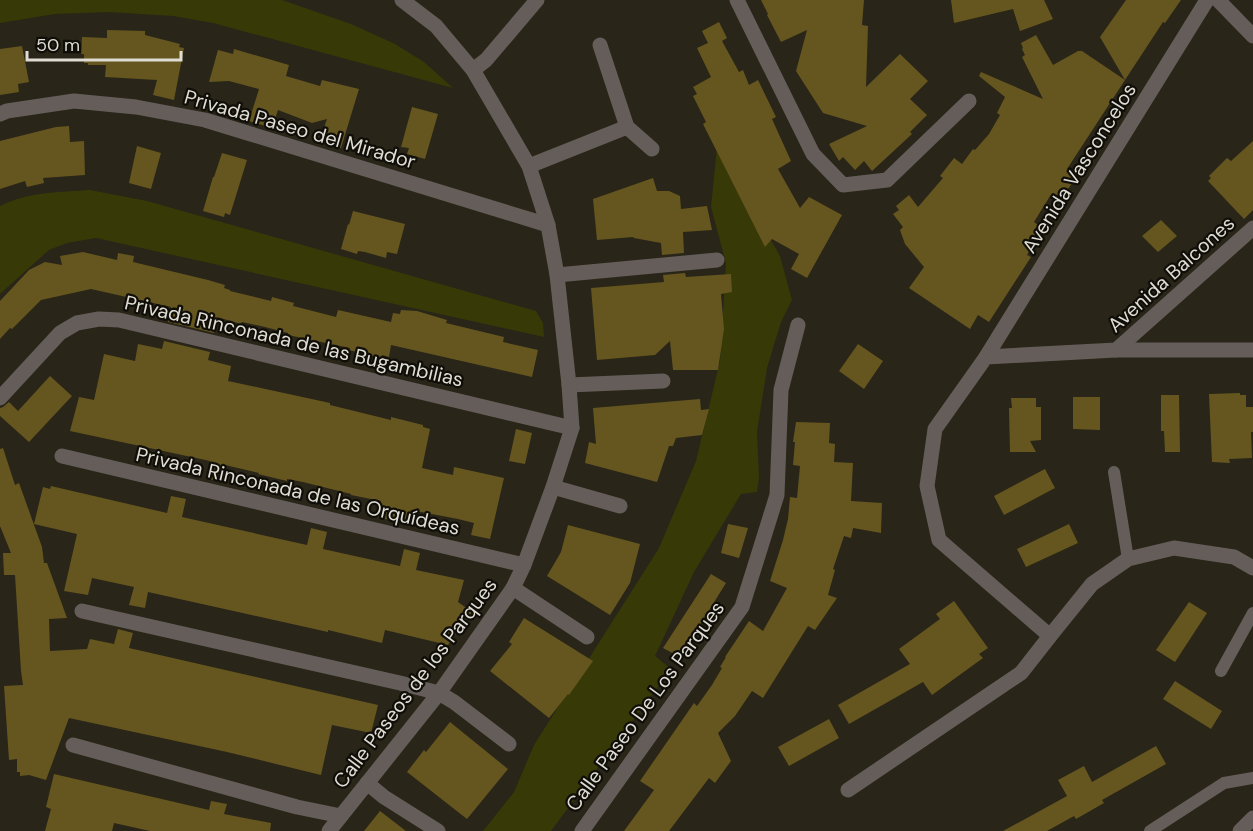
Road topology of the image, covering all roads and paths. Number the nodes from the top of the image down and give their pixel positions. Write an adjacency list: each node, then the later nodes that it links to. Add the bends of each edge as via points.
1 (402, 0): 8 (street, Calle Paseos de los Parques, via 436,26)
2 (537, 0): 8 (street)
3 (736, 0): 9 (street, via 813,154 843,185 887,180)
4 (1207, 0): 21 (street, Avenida Vasconcelos)
5 (1218, 0): 6 (street)
6 (1253, 36)
7 (600, 45): 11 (street)
8 (473, 70): 13 (street, Calle Paseos de los Parques)
9 (969, 101)
10 (0, 114): 14 (street, Privada Paseo del Mirador, via 74,101 205,120)
11 (627, 126): 12 (street); 13 (street)
12 (652, 149)
13 (529, 166): 14 (street, Calle Paseos de los Parques)
14 (548, 225): 17 (street, Calle Paseos de los Parques)
15 (1253, 228): 19 (street, Avenida Balcones)
16 (717, 260): 17 (street)
17 (557, 275): 23 (street, Calle Paseos de los Parques)
18 (798, 325): 49 (street, Calle Paseo De Los Parques, via 781,390 777,495 742,607)
19 (1116, 350): 20 (street); 21 (street)
20 (1253, 350)
21 (986, 357): 36 (street, Avenida Vasconcelos, via 935,429 927,486 939,540)
22 (663, 381): 23 (street)
23 (569, 385): 25 (street, Calle Paseos de los Parques)
24 (0, 398): 25 (street, Privada Rinconada de las Bugambilias, via 60,333 77,323 119,320)
25 (572, 428): 28 (street, Calle Paseos de los Parques)
26 (62, 456): 31 (street, Privada Rinconada de las Orquídeas)
27 (1114, 472): 30 (lane)
28 (553, 487): 29 (street); 31 (street, Calle Paseos de los Parques)
29 (620, 506)
30 (1128, 559): 32 (street, via 1174,548 1234,557); 36 (street, via 1092,584)
31 (524, 566): 33 (street, Calle Paseos de los Parques)
32 (1253, 568)
33 (513, 588): 37 (street); 39 (street, Calle Paseos de los Parques)
34 (81, 611): 39 (street)
35 (1253, 613): 38 (lane)
36 (1050, 636): 44 (street, via 1021,673)
37 (587, 637)
38 (1221, 671)
39 (439, 693): 40 (street); 43 (street, Calle Paseos de los Parques)
40 (509, 744)
41 (73, 745): 45 (street)
42 (1253, 778): 50 (lane, via 1224,783)
43 (367, 783): 45 (street, Calle Paseos de los Parques); 48 (street)
44 (848, 790)
45 (341, 816): 47 (street, Calle Paseos de los Parques)
46 (1253, 818): 51 (street)
47 (329, 831)
48 (438, 831)
49 (582, 831)
50 (1150, 831)
51 (1240, 831)

